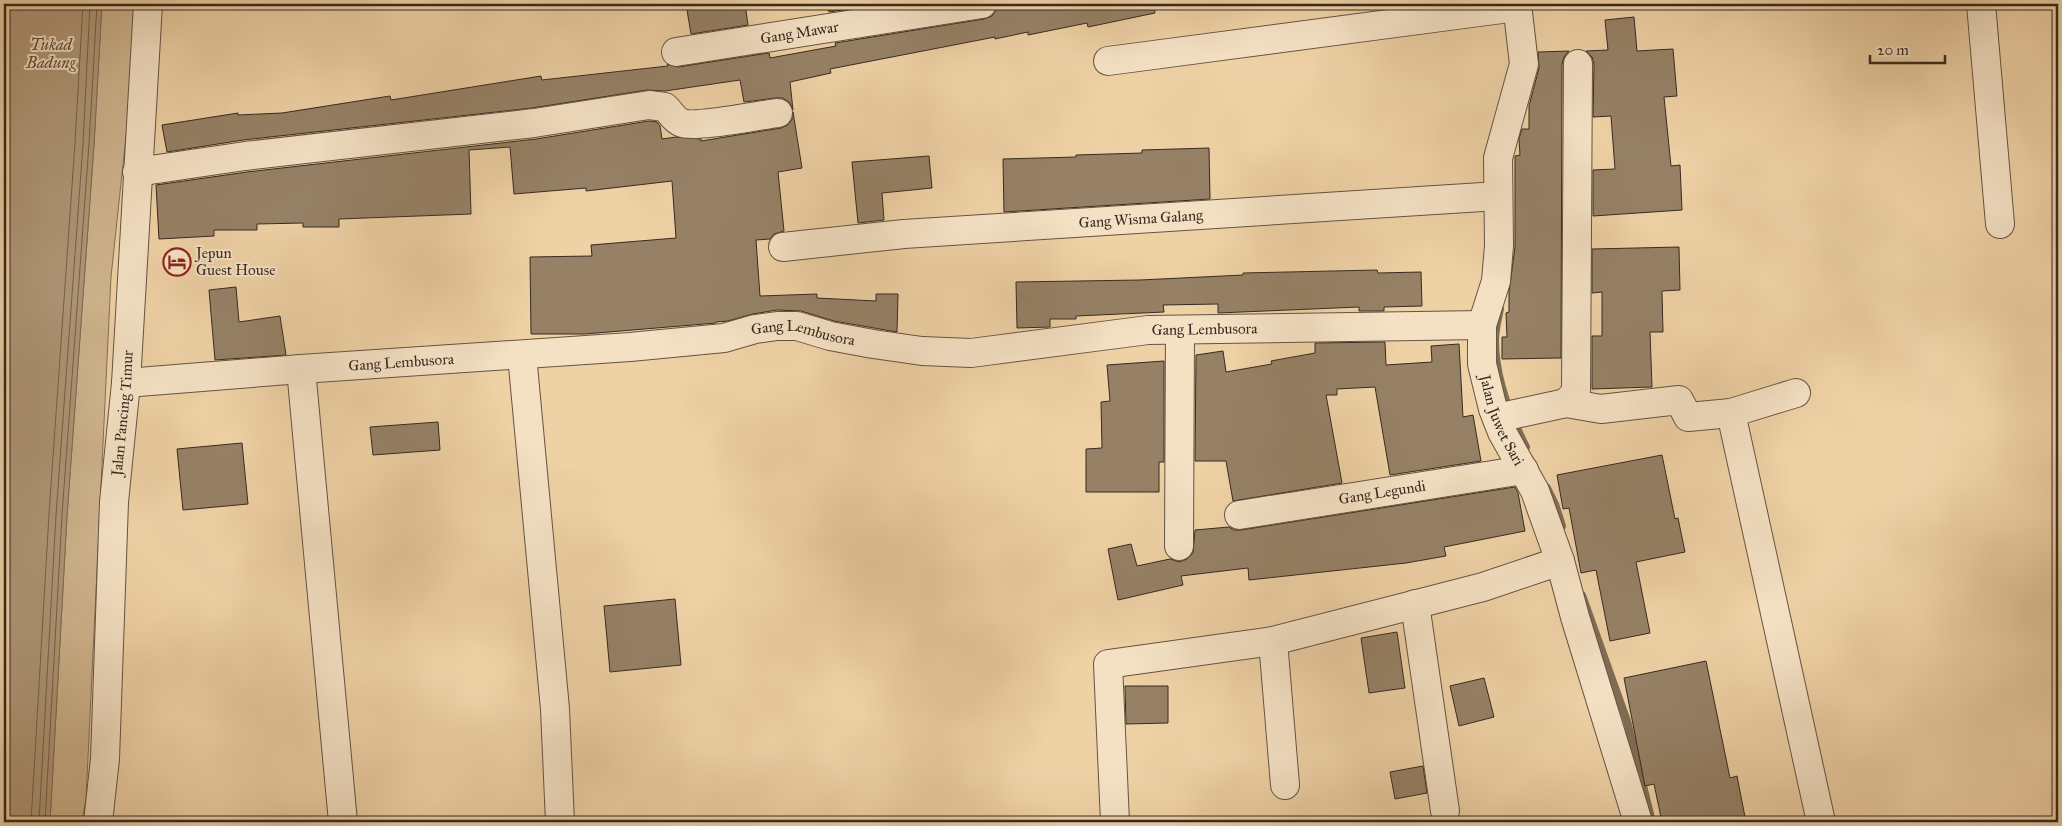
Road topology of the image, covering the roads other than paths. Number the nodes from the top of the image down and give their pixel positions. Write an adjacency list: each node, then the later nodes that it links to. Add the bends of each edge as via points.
1 (982, 4): 5 (street, Gang Mawar)
2 (1981, 4): 11 (street)
3 (154, 5): 9 (street, Jalan Pancing Timur)
4 (1517, 5): 6 (street); 10 (street, Jalan Juwet Sari, via 1524,64 1498,158)
5 (676, 52)
6 (1108, 61)
7 (1578, 64): 19 (street, via 1576,392)
8 (778, 113): 9 (street, via 684,124 675,120 666,107 649,105 534,123 245,156)
9 (137, 172): 17 (street, Jalan Pancing Timur)
10 (1498, 196): 12 (street, Gang Wisma Galang, via 904,234); 13 (street, Jalan Juwet Sari, via 1496,281)
11 (2000, 224)
12 (783, 247)
13 (1482, 324): 14 (street, Gang Lembusora); 21 (street, Jalan Juwet Sari, via 1482,364)
14 (1180, 330): 15 (street, Gang Lembusora, via 1148,330 971,353 912,350 830,336 798,326 777,326 724,338); 24 (street)
15 (522, 355): 16 (street, Gang Lembusora); 32 (street, via 555,709)
16 (301, 368): 17 (street, Gang Lembusora); 31 (street)
17 (126, 383): 30 (street, Jalan Pancing Timur, via 114,502 106,758)
18 (1796, 393): 20 (street)
19 (1566, 403): 20 (street, via 1601,409 1679,400 1688,417); 21 (street)
20 (1730, 413): 35 (street)
21 (1497, 418): 22 (street, Jalan Juwet Sari)
22 (1524, 470): 23 (street, Gang Legundi); 25 (street, Jalan Juwet Sari, via 1535,491)
23 (1240, 515)
24 (1179, 546)
25 (1560, 561): 26 (street, via 1483,587); 34 (street, Jalan Juwet Sari)
26 (1415, 604): 27 (street); 29 (street)
27 (1273, 641): 28 (street); 33 (street, via 1108,664)
28 (1285, 785)
29 (1445, 811)
30 (98, 822)
31 (343, 822)
32 (560, 822)
33 (1115, 822)
34 (1638, 822)
35 (1821, 822)

